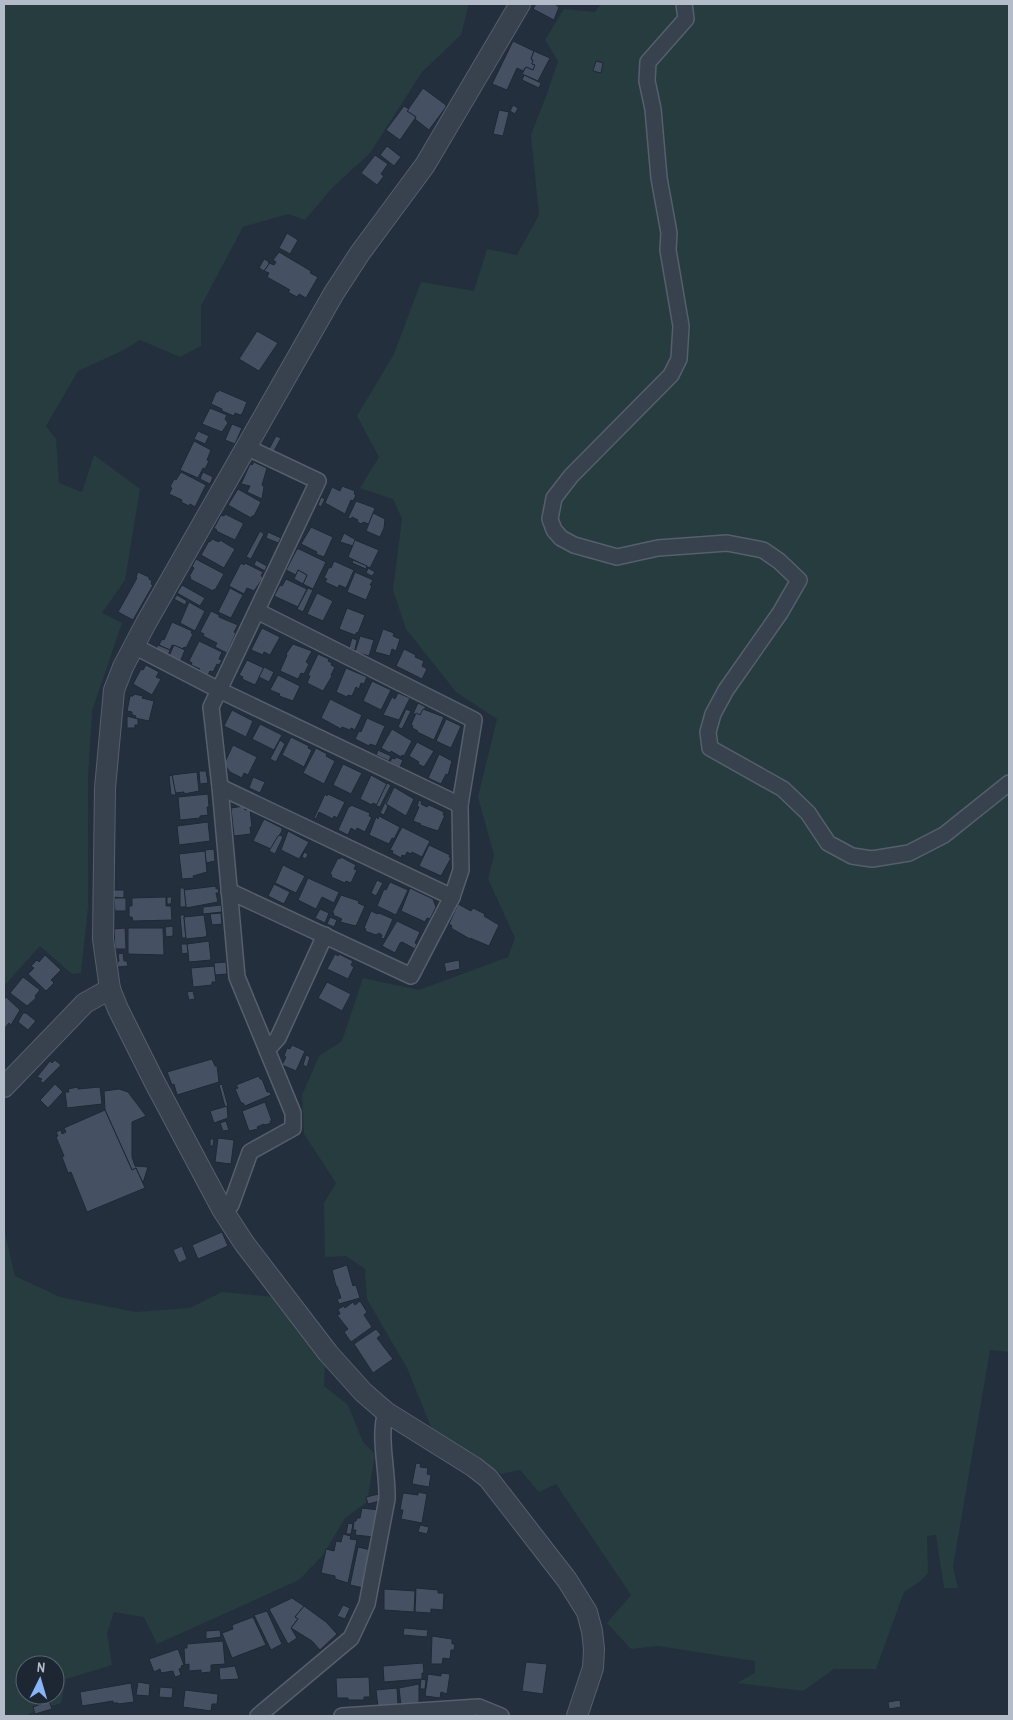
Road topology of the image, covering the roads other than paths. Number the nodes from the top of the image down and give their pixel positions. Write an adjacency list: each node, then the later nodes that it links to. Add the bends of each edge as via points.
1 (520, 4): 3 (street, via 425,165 334,293)
2 (684, 4): 7 (street, via 686,19 648,62 647,81 681,326 679,359 671,375 571,476 554,498 550,519 554,530 574,545 617,557 658,548 727,543 763,550 799,580 726,690 708,732 710,748 783,789 808,812 828,843 852,856 872,859 909,853 944,835)
3 (246, 447): 4 (street, via 318,481); 5 (street)
4 (256, 611): 6 (street); 9 (street, via 474,720)
5 (134, 646): 6 (street); 13 (street, via 114,690 105,788 103,939)
6 (219, 690): 8 (street, via 211,708); 9 (street)
7 (1009, 782)
8 (220, 787): 10 (street); 11 (street)
9 (460, 805): 11 (street, via 461,870)
10 (229, 891): 12 (street); 14 (street, via 237,977)
11 (452, 897): 12 (street, via 411,976)
12 (325, 935): 14 (street, via 278,1038)
13 (110, 989): 15 (street, via 85,1003); 16 (street, via 155,1083)
14 (267, 1050): 16 (street, via 293,1113 293,1128 250,1152 231,1205)
15 (4, 1088)
16 (222, 1209): 17 (street, via 244,1243 328,1352 363,1392)
17 (386, 1412): 18 (street, via 382,1422 387,1499 367,1604 351,1638); 21 (street, via 488,1478 568,1580 587,1612 594,1649 593,1668)
18 (258, 1716)
19 (342, 1716): 20 (street, via 479,1707)
20 (501, 1716)
21 (577, 1716)

